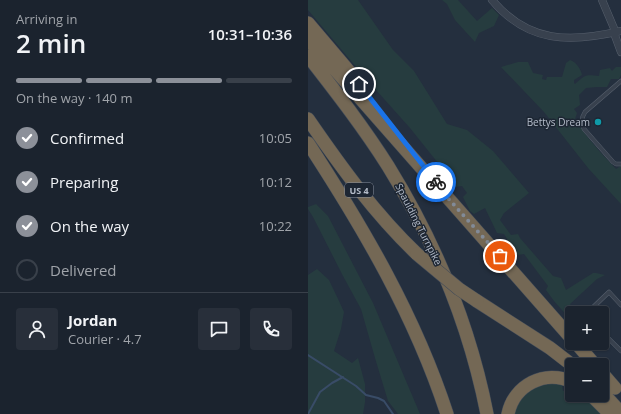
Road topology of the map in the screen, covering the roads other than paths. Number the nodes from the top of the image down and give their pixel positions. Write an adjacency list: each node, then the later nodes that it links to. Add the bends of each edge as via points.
1 (492, 0): 4 (street, via 521,25 549,36 572,38)
2 (602, 0): 4 (street)
3 (308, 22): 12 (highway)
4 (617, 32): 6 (street)
5 (308, 39): 12 (highway)
6 (621, 52)
7 (308, 56): 28 (highway, Spaulding Turnpike, via 352,112 388,166 429,241 461,321)
8 (621, 81): 11 (lane, via 585,112 582,122 584,129 613,162)
9 (308, 119): 20 (highway, US 4, bridge, via 336,160 380,215 417,254 477,301)
10 (308, 143): 27 (highway, via 357,220 395,290 423,349)
11 (621, 164)
12 (446, 196): 15 (highway)
13 (621, 305): 14 (lane, via 609,292)
14 (594, 306)
15 (565, 331)
16 (609, 339): 18 (lane)
17 (582, 350): 19 (highway)
18 (621, 352)
19 (589, 358)
20 (565, 360)
21 (565, 379): 29 (highway, via 548,377 523,388)
22 (609, 379): 23 (highway)
23 (618, 386)
24 (609, 400): 26 (highway)
25 (598, 402): 30 (highway)
26 (621, 413)
27 (447, 414)
28 (487, 414)
29 (508, 414)
30 (610, 414)

